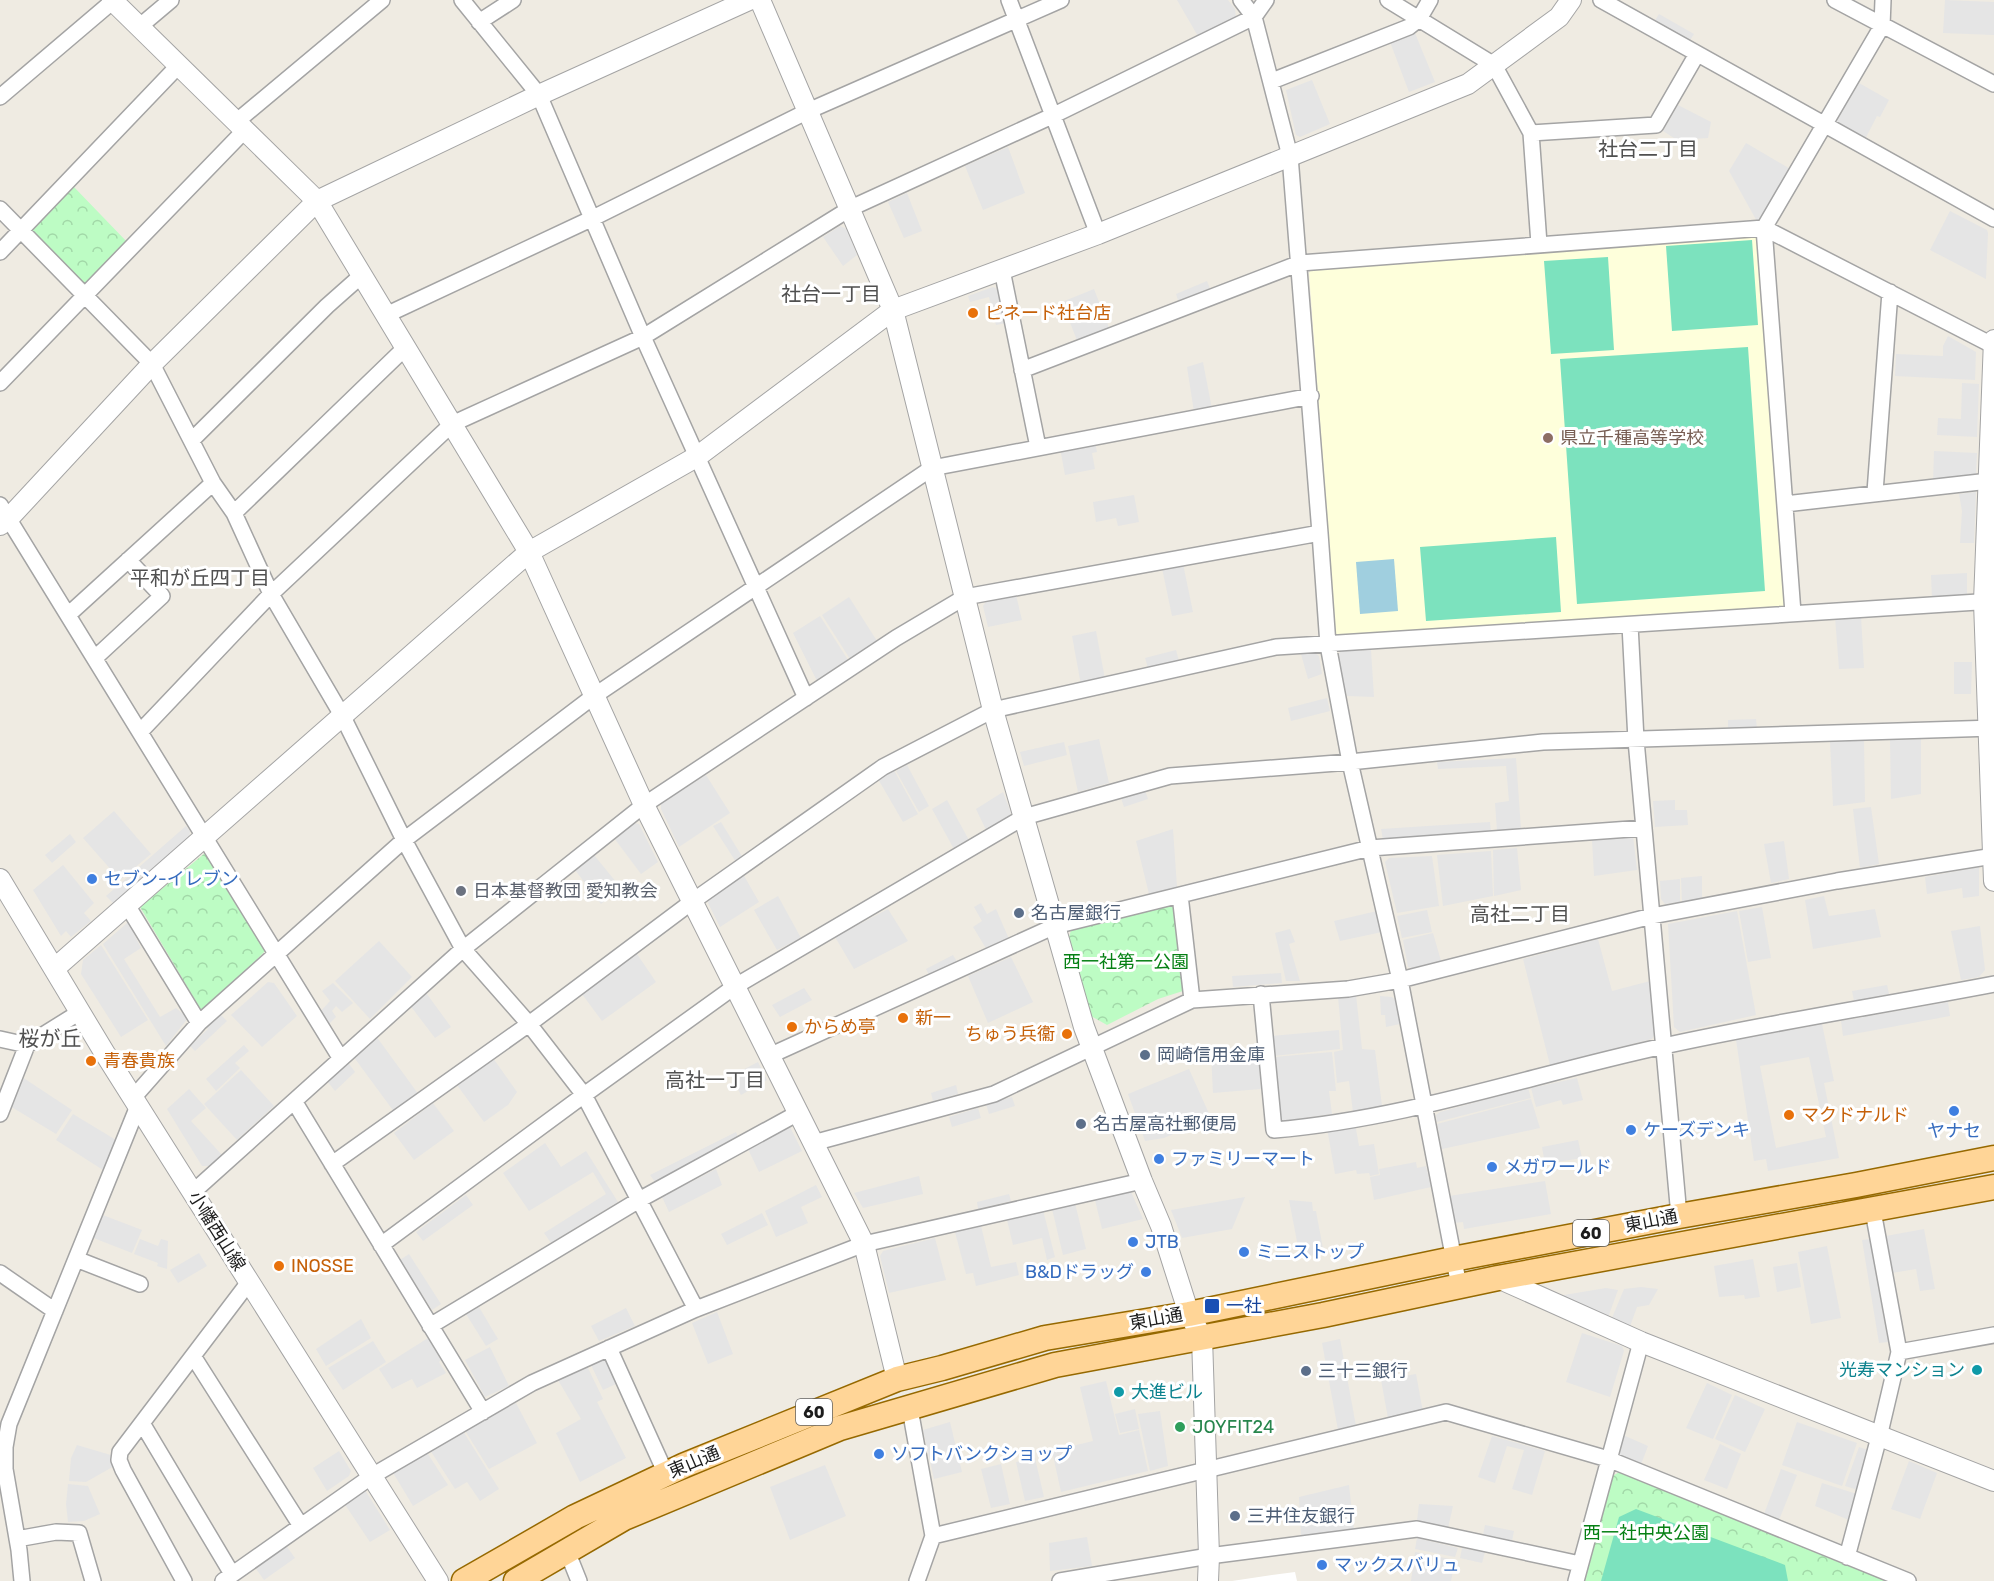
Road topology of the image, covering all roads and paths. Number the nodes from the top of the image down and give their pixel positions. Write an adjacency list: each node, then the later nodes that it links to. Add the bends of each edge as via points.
1 (112, 0): 23 (street); 30 (street)
2 (171, 0): 23 (street)
3 (382, 0): 34 (street)
4 (462, 0): 21 (street)
5 (513, 0): 21 (street)
6 (749, 0): 29 (street)
7 (760, 0): 31 (street)
8 (1009, 0): 20 (street)
9 (1061, 0): 20 (street)
10 (1241, 0): 18 (street)
11 (1266, 0): 18 (street)
12 (1388, 0): 19 (street)
13 (1430, 0): 19 (street)
14 (1571, 0): 26 (street, via 1559,17)
15 (1601, 0): 24 (street)
16 (1835, 0): 22 (street)
17 (1883, 0): 22 (street)
18 (1254, 17): 27 (street); 32 (street)
19 (1419, 19): 26 (street); 27 (street, via 1409,27)
20 (1017, 20): 31 (street); 32 (street)
21 (479, 22): 29 (street)
22 (1882, 26): 28 (street); 33 (street)
23 (139, 27): 25 (street)
24 (1697, 54): 33 (street); 35 (street, via 1656,125)
25 (179, 65): 34 (street); 43 (street)
26 (1494, 65): 35 (street); 36 (street, via 1468,84)
27 (1272, 81): 36 (street)
28 (1994, 84)
29 (539, 95): 37 (street); 40 (street)
30 (0, 97)
31 (808, 111): 38 (street); 40 (street)
32 (1052, 116): 38 (street); 44 (street)
33 (1824, 124): 41 (street); 42 (street)
34 (241, 126): 37 (street); 51 (street)
35 (1531, 133): 45 (street)
36 (1290, 156): 44 (street); 47 (street)
37 (318, 201): 49 (street); 58 (street)
38 (850, 208): 52 (street); 54 (street)
39 (0, 209): 43 (street)
40 (593, 218): 53 (street); 54 (street)
41 (1994, 219)
42 (1764, 228): 45 (street); 50 (street); 70 (street)
43 (21, 231): 46 (street); 51 (street)
44 (1098, 234): 48 (street)
45 (1539, 244): 47 (street)
46 (0, 252)
47 (1300, 263): 59 (street); 61 (street)
48 (1002, 270): 52 (street); 59 (street)
49 (362, 275): 53 (street); 63 (street)
50 (1890, 292): 56 (street); 69 (street)
51 (84, 297): 58 (street); 60 (street)
52 (893, 310): 65 (street); 66 (street)
53 (386, 315): 57 (street)
54 (643, 337): 62 (street); 65 (street)
55 (1994, 340): 56 (street)
56 (1994, 346): 67 (street)
57 (406, 347): 62 (street); 71 (street)
58 (152, 364): 63 (street); 72 (street)
59 (1022, 370): 64 (street)
60 (0, 383)
61 (1311, 396): 64 (street); 73 (street)
62 (452, 423): 74 (street); 77 (street)
63 (192, 440): 68 (street)
64 (1038, 447): 66 (street)
65 (698, 456): 74 (street); 76 (street)
66 (932, 468): 76 (street); 78 (street)
67 (1992, 482): 69 (street); 79 (street)
68 (213, 483): 71 (street); 75 (street)
69 (1875, 492): 70 (street)
70 (1785, 504): 80 (street)
71 (234, 513): 77 (street)
72 (3, 516): 81 (street)
73 (1320, 533): 78 (street); 83 (street)
74 (529, 552): 85 (street); 88 (street)
75 (128, 560): 81 (street); 84 (street, via 162,596)
76 (756, 586): 85 (street); 86 (street)
77 (271, 594): 88 (street); 90 (street)
78 (965, 597): 86 (street); 87 (street)
79 (1989, 601): 80 (street); 89 (street)
80 (1793, 613): 82 (street)
81 (68, 615): 84 (street)
82 (1630, 626): 83 (street); 91 (street)
83 (1328, 645): 87 (street, via 1276,647); 92 (street)
84 (95, 658): 90 (street)
85 (594, 696): 93 (street); 97 (street)
86 (806, 698): 93 (street)
87 (993, 710): 94 (street); 103 (street, via 883,767)
88 (343, 717): 96 (street); 97 (street)
89 (1991, 729): 91 (street); 99 (street)
90 (140, 732): 96 (street)
91 (1636, 740): 92 (street, via 1544,742); 95 (street)
92 (1350, 762): 94 (street, via 1170,776); 98 (street)
93 (644, 805): 103 (street); 107 (street)
94 (1024, 817): 106 (street); 112 (street)
95 (1644, 828): 98 (street); 105 (street)
96 (205, 837): 104 (street); 108 (street)
97 (404, 840): 107 (street); 108 (street)
98 (1370, 848): 102 (street); 110 (street)
99 (1993, 856): 101 (street); 105 (street)
100 (0, 879): 109 (street, 小幡西山線)
101 (1994, 881)
102 (1180, 896): 106 (street); 114 (street)
103 (693, 901): 112 (street); 117 (street)
104 (127, 905): 109 (street); 116 (street)
105 (1652, 916): 110 (street); 120 (street)
106 (1055, 926): 121 (street); 122 (street)
107 (463, 949): 117 (street); 123 (street)
108 (276, 954): 116 (street); 123 (street)
109 (54, 969): 115 (street, 小幡西山線)
110 (1400, 980): 113 (street, via 1348,989); 127 (street)
111 (1994, 984): 120 (street)
112 (734, 987): 122 (street); 124 (street)
113 (1261, 994): 114 (street); 127 (street, via 1274,1130)
114 (1192, 1000): 121 (street)
115 (80, 1012): 119 (street); 126 (street, 小幡西山線)
116 (199, 1023): 126 (street)
117 (529, 1024): 124 (street); 132 (street)
118 (0, 1039): 119 (street)
119 (27, 1045): 129 (street)
120 (1664, 1046): 127 (street); 138 (street)
121 (1091, 1048): 130 (street, via 994,1094); 133 (street)
122 (769, 1056): 128 (street)
123 (341, 1059): 125 (street)
124 (584, 1095): 136 (street); 140 (street)
125 (294, 1101): 132 (street); 135 (street)
126 (135, 1102): 135 (street, 小幡西山線); 141 (street)
127 (1424, 1106): 142 (street)
128 (798, 1113): 130 (street); 136 (street)
129 (0, 1114)
130 (813, 1143): 139 (street)
131 (1994, 1158): 138 (main road, 東山通 / 60)
132 (332, 1164): 140 (street)
133 (1142, 1181): 139 (street); 150 (street)
134 (1994, 1187): 137 (main road, 東山通 / 60)
135 (193, 1192): 145 (street, 小幡西山線)
136 (639, 1200): 148 (street); 151 (street)
137 (1873, 1211): 144 (main road, 東山通 / 60); 156 (street)
138 (1679, 1216): 142 (main road, 東山通 / 60)
139 (864, 1244): 148 (street); 158 (street)
140 (381, 1245): 151 (street)
141 (76, 1259): 146 (street); 149 (street)
142 (1453, 1259): 147 (street); 150 (main road, 東山通 / 60)
143 (0, 1273): 149 (street)
144 (1498, 1278): 147 (main road, 東山通 / 60); 154 (street)
145 (249, 1282): 157 (street); 167 (street, 小幡西山線)
146 (141, 1284)
147 (1459, 1286): 153 (main road, 東山通 / 60)
148 (696, 1309): 155 (street)
149 (55, 1311): 161 (street)
150 (1189, 1314): 153 (street); 158 (main road, 東山通 / 60, via 1046,1338)
151 (430, 1326): 160 (street)
152 (1994, 1335): 156 (street)
153 (1202, 1337): 159 (main road, 東山通 / 60, via 1055,1365); 165 (street)
154 (1641, 1342): 163 (street); 164 (street)
155 (609, 1348): 160 (street, via 532,1383); 166 (street)
156 (1899, 1352): 163 (street)
157 (193, 1356): 162 (street); 169 (street)
158 (897, 1379): 166 (main road, 東山通 / 60)
159 (910, 1409): 170 (street); 172 (main road, 東山通 / 60, via 840,1428 718,1478 624,1518)
160 (483, 1412): 167 (street)
161 (5, 1420): 171 (street, via 5,1469)
162 (142, 1423): 176 (street); 179 (street, via 120,1452 119,1460)
163 (1879, 1437): 168 (street); 174 (street)
164 (1608, 1460): 165 (street, via 1446,1412); 174 (street); 175 (street)
165 (1206, 1470): 170 (street); 173 (street)
166 (666, 1474): 181 (main road, 東山通 / 60, via 575,1517)
167 (372, 1476): 169 (street); 180 (street, 小幡西山線)
168 (1994, 1481)
169 (301, 1526): 176 (street)
170 (933, 1536): 184 (street)
171 (17, 1539): 177 (street); 178 (street, via 56,1532 79,1533)
172 (567, 1551): 182 (main road, 東山通 / 60); 183 (street)
173 (1209, 1556): 175 (street, via 1417,1529); 185 (street); 186 (street)
174 (1847, 1557): 188 (street)
175 (1580, 1564): 187 (street)
176 (228, 1578)
177 (22, 1581)
178 (93, 1581)
179 (183, 1581)
180 (438, 1581)
181 (464, 1581)
182 (516, 1581)
183 (579, 1581)
184 (917, 1581)
185 (1060, 1581)
186 (1208, 1581)
187 (1576, 1581)
188 (1908, 1581)

